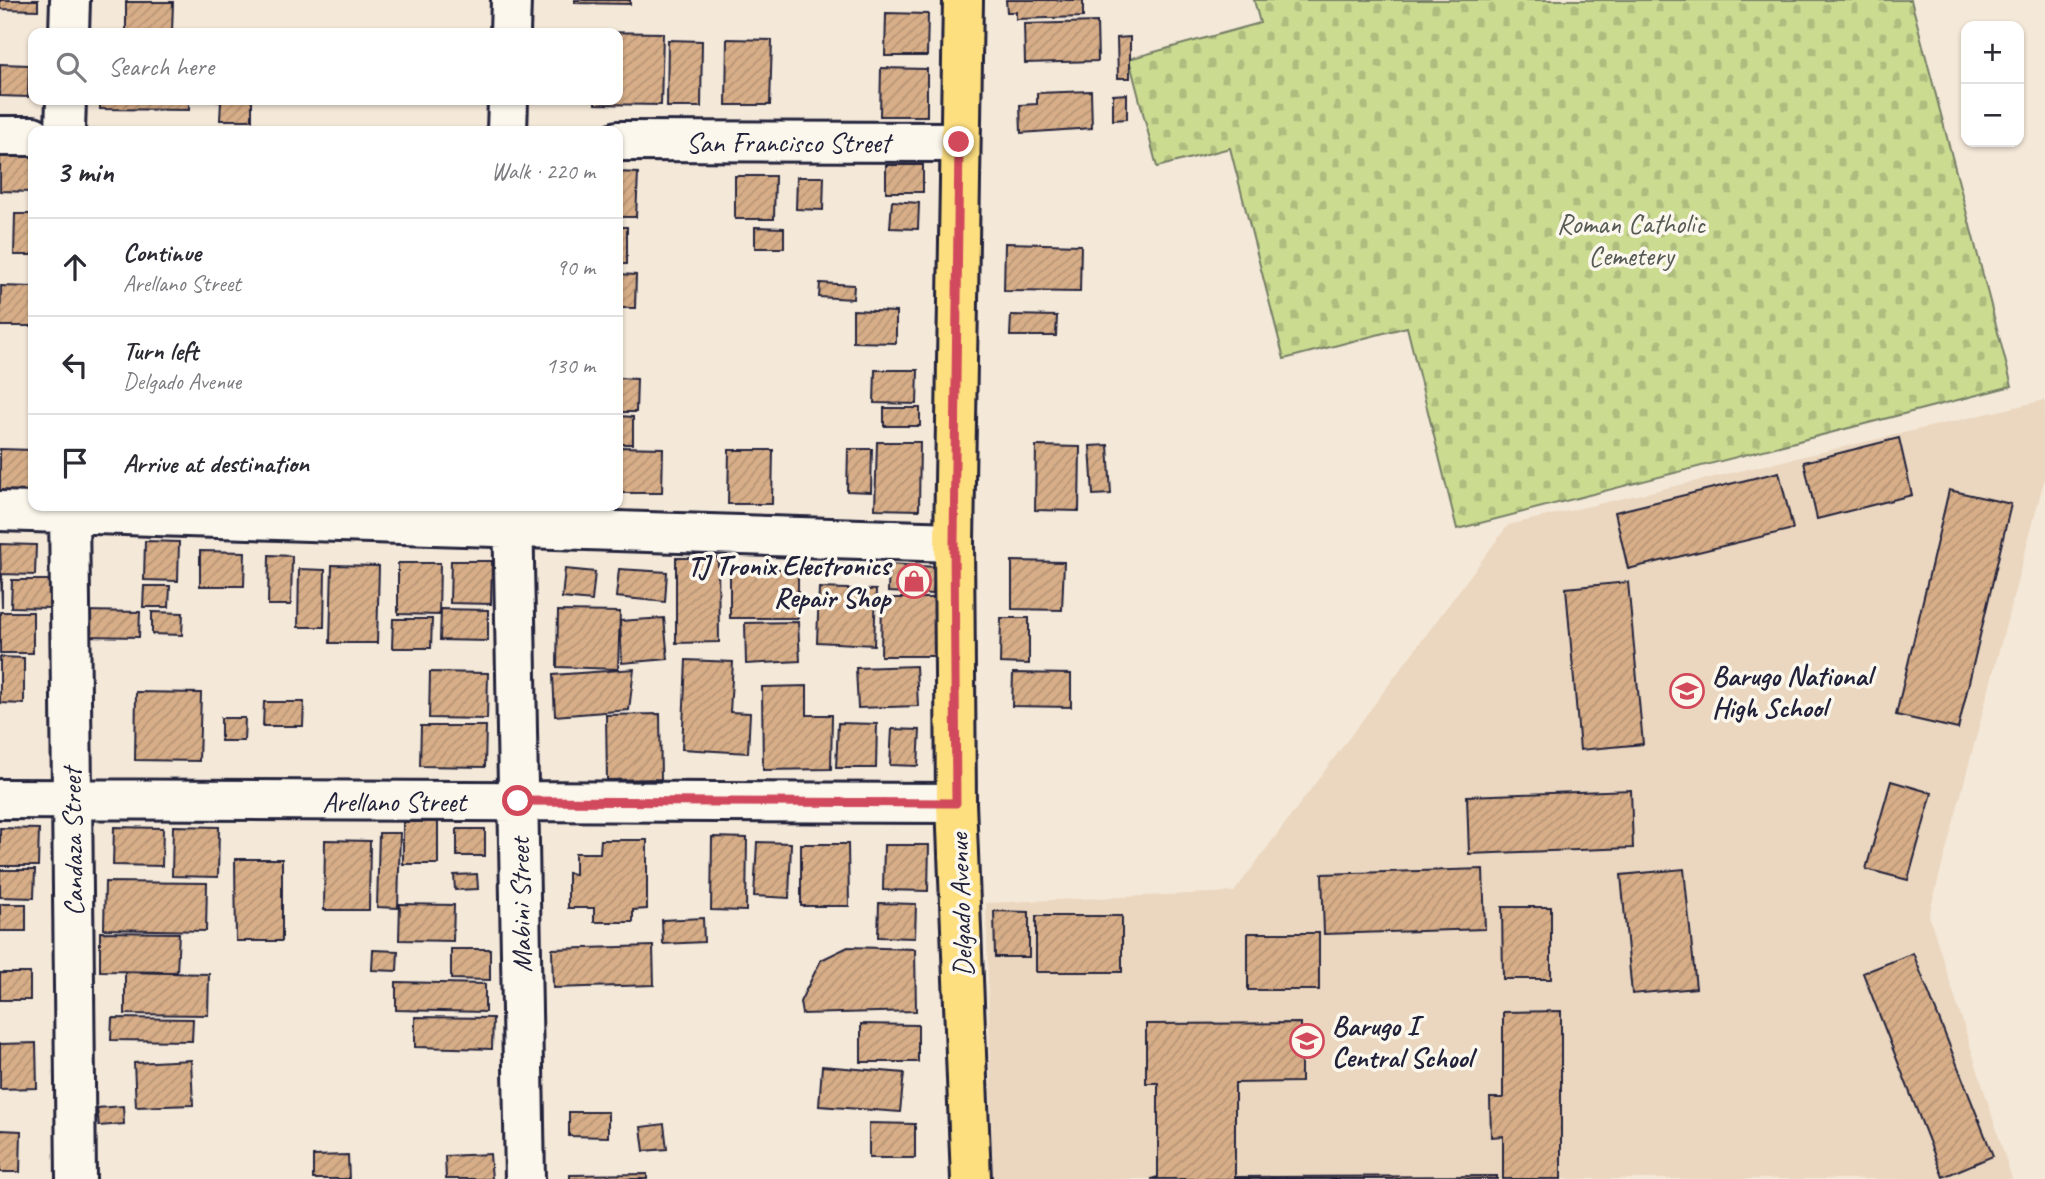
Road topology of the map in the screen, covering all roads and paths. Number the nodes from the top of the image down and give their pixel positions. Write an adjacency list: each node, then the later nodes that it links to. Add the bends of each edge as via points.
1 (70, 0): 4 (street)
2 (511, 0): 5 (street)
3 (963, 0): 13 (main road, Delgado Avenue)
4 (69, 28)
5 (510, 28)
6 (66, 105): 8 (street)
7 (508, 105): 9 (street)
8 (65, 126)
9 (507, 126)
10 (0, 136): 11 (street)
11 (28, 136)
12 (623, 141): 13 (street, San Francisco Street)
13 (959, 142): 19 (main road, Delgado Avenue)
14 (0, 511): 15 (street)
15 (28, 511)
16 (69, 511): 21 (street, Candaza Street)
17 (132, 511): 18 (street)
18 (513, 517): 19 (street); 22 (street, Mabini Street)
19 (954, 542): 23 (main road, Delgado Avenue)
20 (0, 799): 21 (street, Arellano Street)
21 (72, 799): 22 (street, Arellano Street); 24 (street, Candaza Street)
22 (518, 801): 23 (street, Arellano Street); 25 (street, Mabini Street)
23 (956, 803): 26 (main road, Delgado Avenue)
24 (76, 1179)
25 (525, 1179)
26 (971, 1179)

